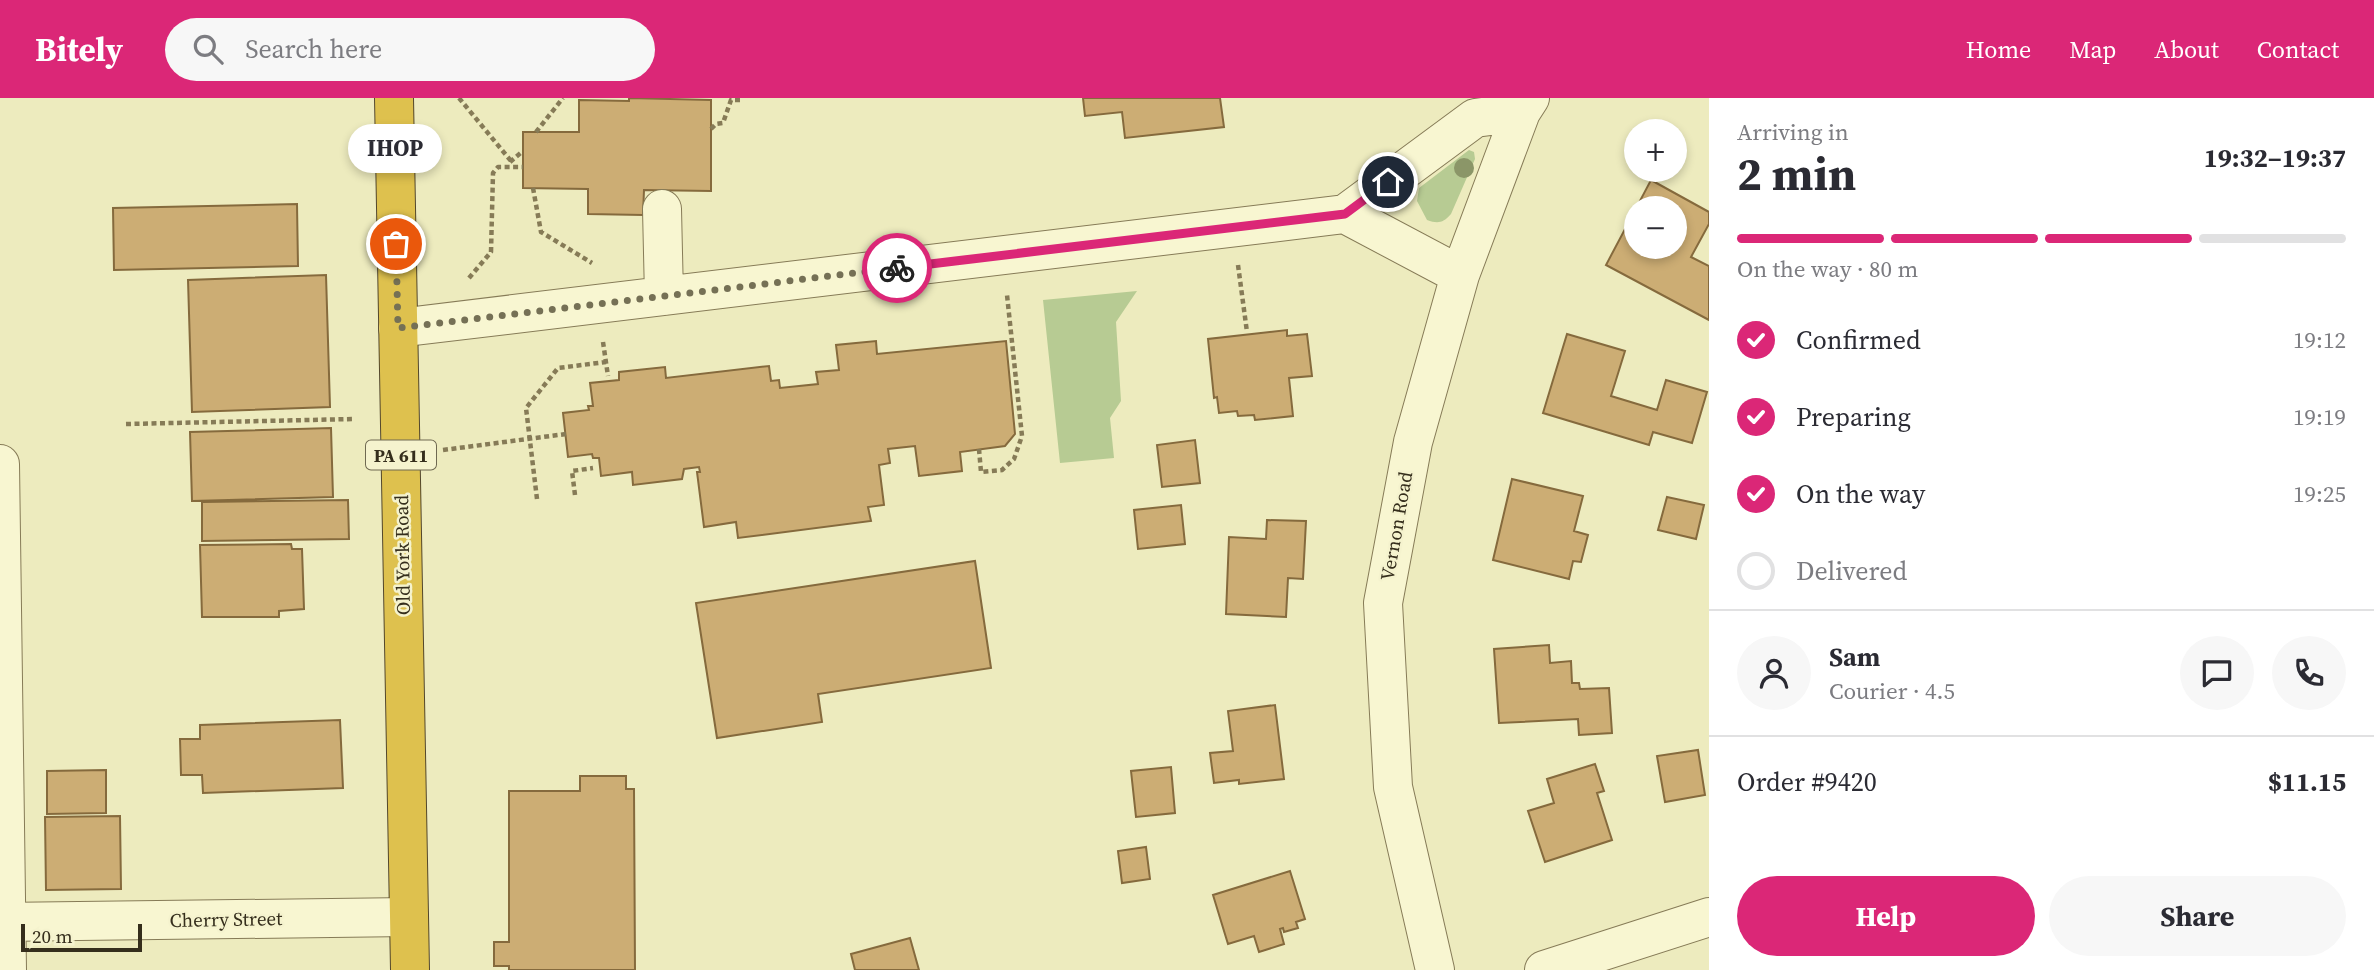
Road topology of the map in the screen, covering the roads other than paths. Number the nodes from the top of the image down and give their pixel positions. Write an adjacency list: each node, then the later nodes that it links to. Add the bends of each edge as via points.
1 (394, 98): 7 (highway, Old York Road / PA 611)
2 (1526, 105): 4 (street, via 1475,118); 5 (street, Vernon Road)
3 (662, 209): 6 (street)
4 (1345, 214): 5 (street); 6 (street)
5 (1460, 275): 14 (street, Vernon Road, via 1408,458 1383,603 1393,787)
6 (664, 296): 7 (street)
7 (398, 328): 9 (highway, Old York Road / PA 611)
8 (0, 464): 11 (street)
9 (409, 917): 11 (street, Cherry Street); 13 (highway, Old York Road / PA 611)
10 (1709, 918): 15 (street)
11 (3, 922): 12 (street)
12 (7, 970)
13 (410, 970)
14 (1435, 970)
15 (1544, 970)

